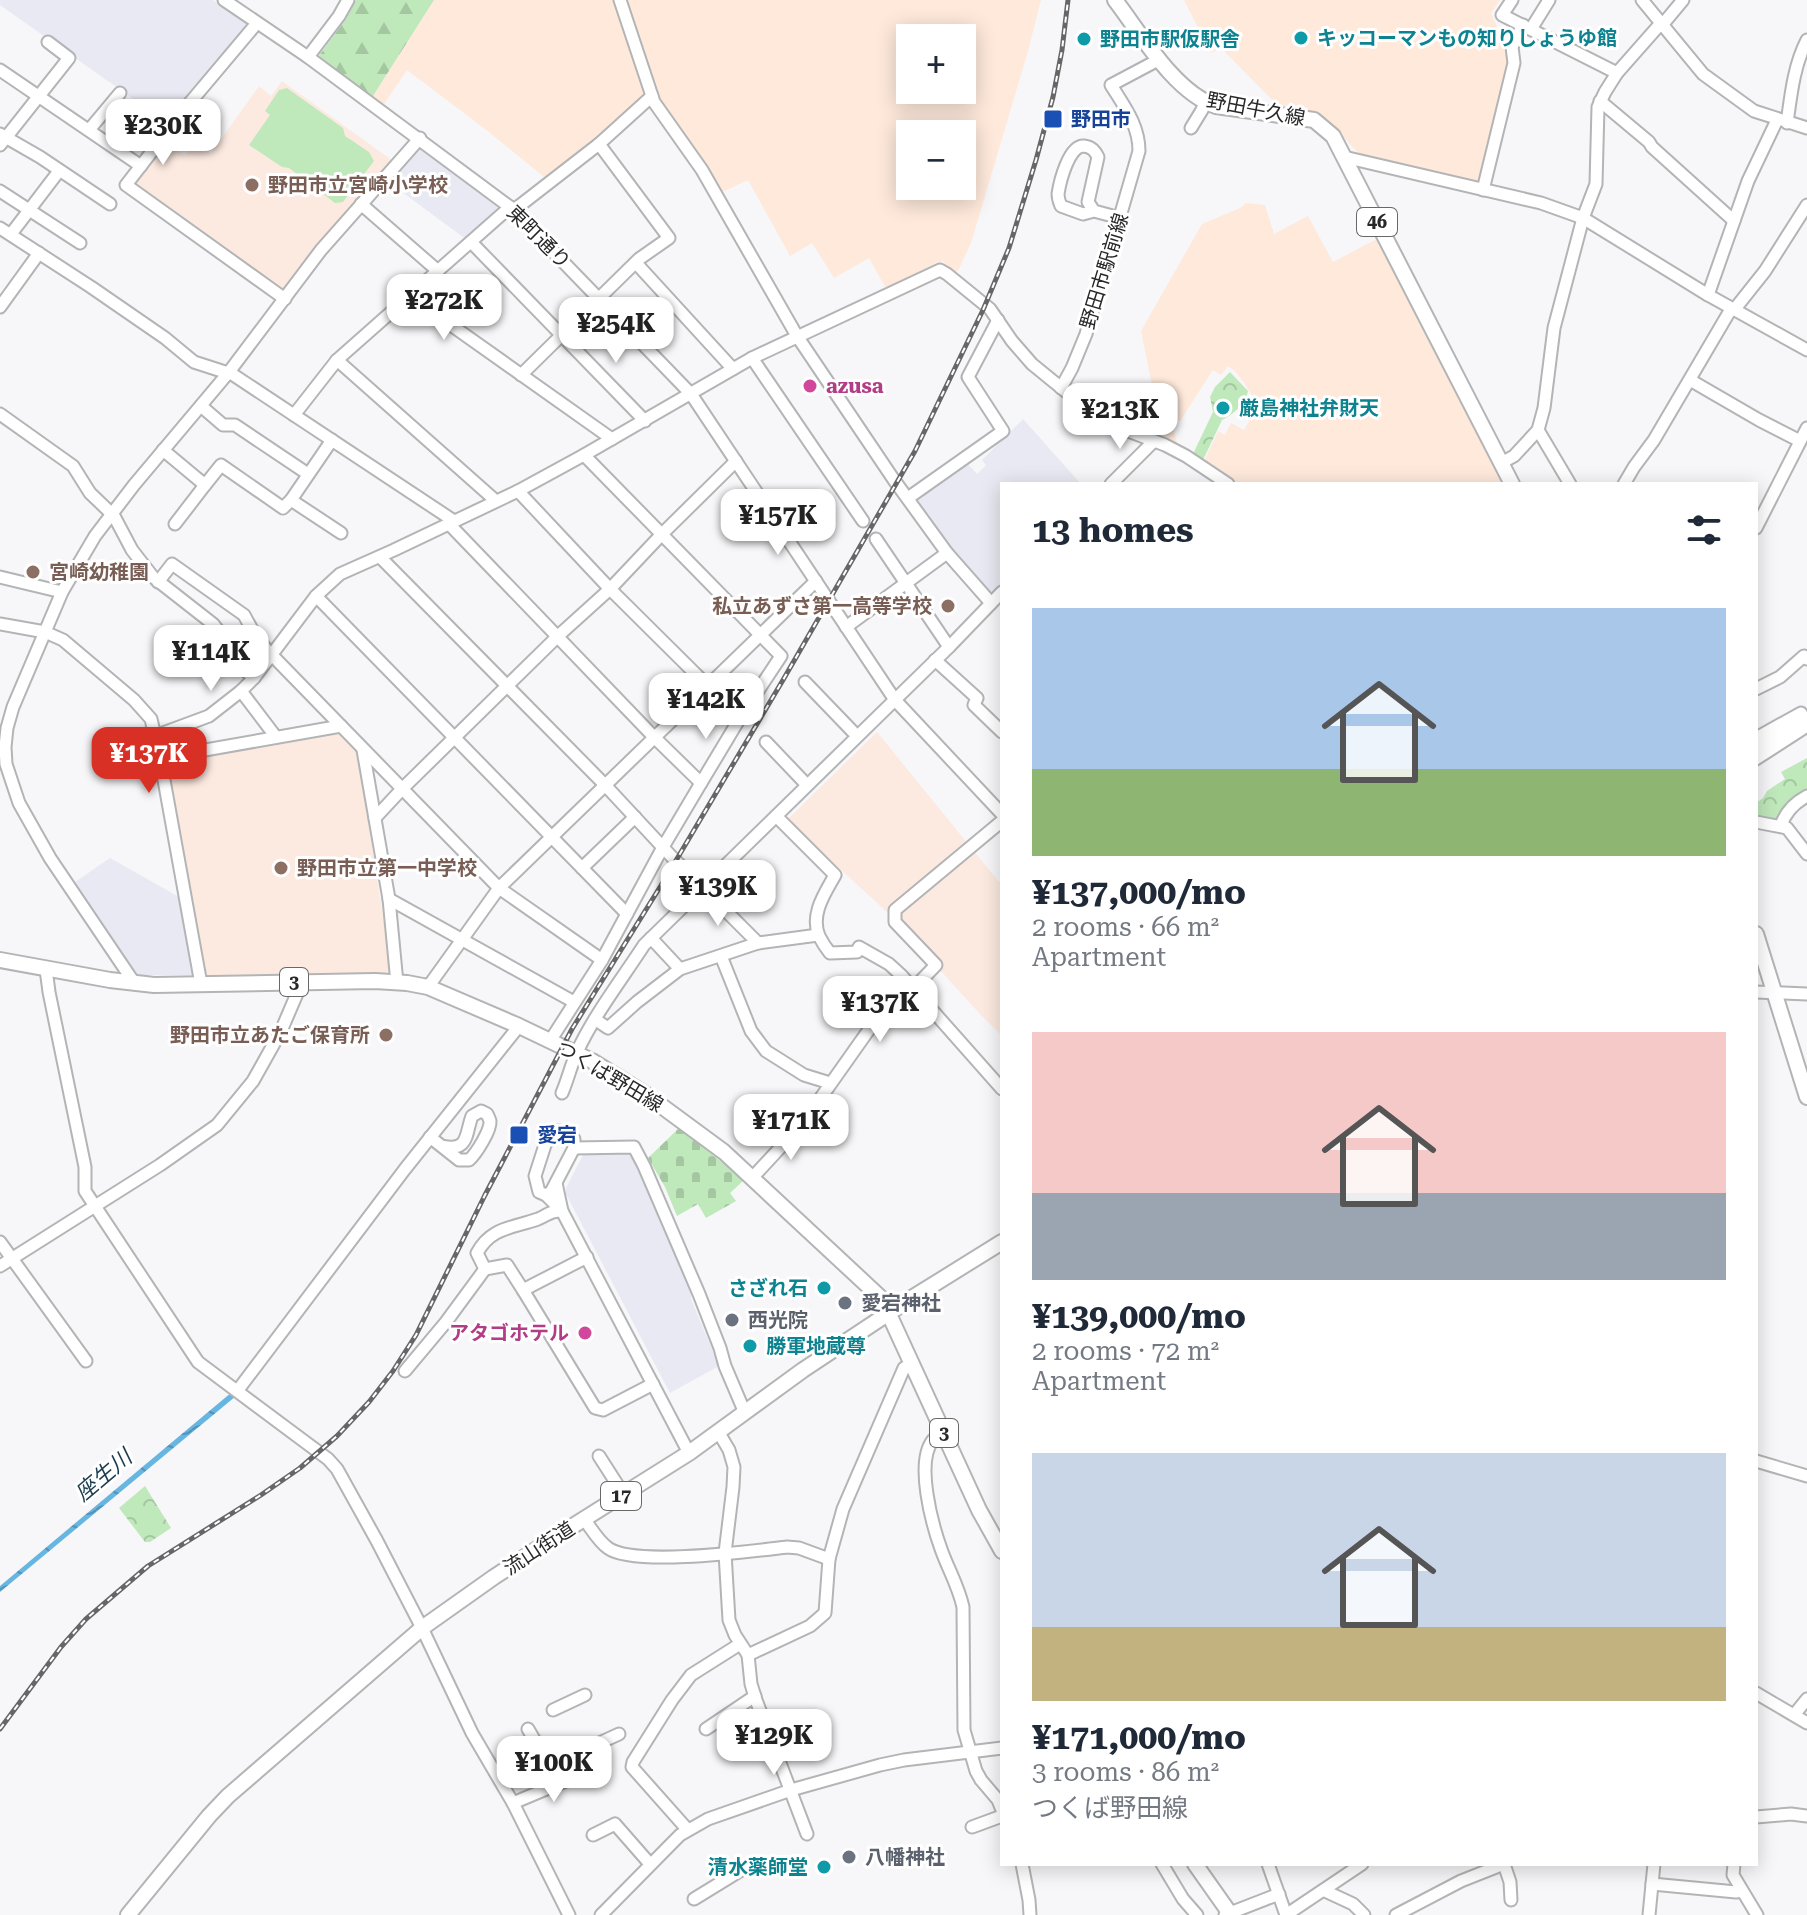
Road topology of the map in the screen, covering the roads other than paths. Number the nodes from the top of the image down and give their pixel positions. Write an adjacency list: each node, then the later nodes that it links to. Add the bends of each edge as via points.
1 (224, 0): 9 (street, 東町通り)
2 (348, 0): 14 (street)
3 (620, 0): 21 (street)
4 (1115, 0): 16 (main road, 野田牛久線 / 46)
5 (1512, 0): 11 (street, via 1502,15)
6 (1549, 0): 11 (street)
7 (1642, 0): 10 (street)
8 (1683, 0): 10 (street)
9 (257, 23): 14 (street, 東町通り); 32 (street)
10 (1662, 23): 18 (street); 24 (street, via 1703,74 1754,111)
11 (1527, 27): 18 (street); 34 (street, via 1512,47 1514,63)
12 (1807, 40): 15 (street)
13 (48, 42): 20 (street, via 69,58)
14 (308, 57): 28 (street, 東町通り)
15 (1803, 57): 24 (street)
16 (1160, 59): 23 (main road, 野田牛久線 / 46); 44 (street, 野田市駅前線, via 1111,85 1139,138)
17 (0, 70): 20 (street)
18 (1617, 73): 22 (street)
19 (120, 93): 27 (street)
20 (39, 96): 27 (street); 29 (street)
21 (652, 96): 30 (street); 61 (street, via 702,170)
22 (1600, 101): 45 (street, via 1596,184); 46 (street)
23 (1205, 102): 25 (street); 31 (main road, 野田牛久線 / 46, via 1314,120 1333,136)
24 (1782, 121): 26 (street); 46 (street, via 1748,181)
25 (1191, 128)
26 (1807, 128)
27 (89, 130): 32 (street)
28 (420, 138): 38 (street); 40 (street, 東町通り)
29 (2, 139): 33 (street)
30 (599, 144): 40 (street); 51 (street, via 669,238)
31 (1344, 157): 34 (street); 84 (main road, 野田牛久線 / 46)
32 (141, 166): 56 (street, via 126,185)
33 (59, 171): 37 (street); 42 (street)
34 (1483, 190): 45 (street)
35 (0, 191): 42 (street)
36 (1090, 192): 41 (street, via 1078,205); 41 (street, via 1099,161 1091,148 1081,145 1070,153 1058,195); 43 (street, via 1088,202)
37 (110, 204)
38 (361, 204): 52 (street); 56 (street)
39 (1807, 205): 58 (street, via 1765,271)
40 (512, 208): 48 (street); 55 (street, 東町通り)
41 (1065, 209): 43 (street)
42 (29, 210): 47 (street); 49 (street)
43 (1094, 211): 44 (street)
44 (1120, 218): 69 (street, 野田市駅前線, via 1086,334)
45 (1583, 218): 53 (street); 76 (street, via 1554,328)
46 (1734, 221): 53 (street)
47 (4, 233): 50 (street)
48 (471, 242): 52 (street); 60 (street)
49 (80, 243)
50 (39, 253): 57 (street); 66 (street, via 194,362)
51 (636, 263): 55 (street); 65 (street)
52 (438, 271): 54 (street)
53 (1708, 295): 58 (street)
54 (410, 296): 64 (street); 67 (street)
55 (598, 298): 60 (street); 70 (street, 東町通り)
56 (285, 299): 66 (street)
57 (0, 307)
58 (1733, 309): 62 (street); 68 (street)
59 (998, 320): 61 (street, via 940,270); 69 (street, via 1032,364); 93 (street, via 968,377 1003,431)
60 (561, 334): 67 (street); 74 (street)
61 (797, 336): 63 (street); 93 (street)
62 (1807, 350)
63 (752, 358): 65 (street); 97 (street)
64 (337, 360): 73 (street); 95 (street)
65 (733, 369): 70 (street)
66 (228, 372): 71 (street); 73 (street)
67 (521, 375): 77 (street)
68 (1690, 380): 80 (street); 90 (street)
69 (1061, 388): 79 (street, via 1097,417)
70 (691, 394): 74 (street); 83 (street, 東町通り)
71 (201, 406): 81 (street); 85 (street, via 223,425 235,425)
72 (0, 414): 96 (street, via 73,466)
73 (294, 415): 78 (street)
74 (645, 421): 77 (street)
75 (1807, 428): 80 (street)
76 (1538, 430): 84 (street); 89 (street)
77 (612, 439): 82 (street)
78 (332, 440): 85 (street); 98 (street)
79 (1154, 441): 86 (street); 87 (street)
80 (1800, 441): 100 (street)
81 (163, 450): 91 (street); 96 (street)
82 (584, 455): 92 (street); 102 (street)
83 (736, 461): 102 (street); 107 (street, 東町通り)
84 (1501, 463): 88 (main road, 野田牛久線 / 46)
85 (308, 474): 94 (street)
86 (1113, 482)
87 (1225, 482)
88 (1511, 482)
89 (1569, 482)
90 (1625, 482)
91 (205, 485): 94 (street, via 221,465 283,508); 99 (street)
92 (518, 491): 95 (street); 110 (street)
93 (908, 498): 104 (street)
94 (291, 500): 101 (street)
95 (496, 501): 98 (street)
96 (112, 514): 108 (street); 111 (street)
97 (863, 521)
98 (452, 523): 105 (street); 117 (street)
99 (175, 524)
100 (1758, 524)
101 (341, 533)
102 (662, 534): 110 (street); 118 (street)
103 (876, 539): 109 (street)
104 (947, 553): 109 (street); 113 (street)
105 (380, 557): 112 (street, via 340,574); 126 (street)
106 (0, 577): 111 (street)
107 (816, 581): 115 (street, 東町通り); 118 (street)
108 (158, 582): 120 (street, via 172,564 244,615); 123 (street, via 213,624)
109 (906, 582): 115 (street); 119 (street)
110 (610, 589): 117 (street); 125 (street)
111 (62, 592): 116 (street)
112 (316, 596): 120 (street); 141 (street)
113 (998, 598): 119 (street)
114 (0, 624): 116 (street)
115 (846, 627): 129 (street, 東町通り)
116 (45, 632): 136 (street, via 74,648 134,700 151,719); 179 (street, via 10,717 6,764 19,803 50,858)
117 (558, 636): 126 (street); 139 (street)
118 (759, 636): 125 (street); 132 (street, via 781,656)
119 (949, 647): 122 (street)
120 (272, 656): 123 (street); 133 (street)
121 (1807, 659): 127 (street, via 1804,656)
122 (935, 660): 129 (street); 135 (street, via 977,698 974,705)
123 (254, 678): 128 (street)
124 (805, 682): 137 (street)
125 (707, 686): 132 (street); 139 (street)
126 (506, 687): 141 (street); 148 (street)
127 (1758, 688)
128 (241, 691): 136 (street, via 209,716); 138 (street)
129 (895, 700): 137 (street); 152 (street, 東町通り)
130 (1807, 710): 140 (street)
131 (1807, 717): 143 (street)
132 (740, 718): 147 (street)
133 (341, 726): 138 (street); 144 (street)
134 (1807, 726): 146 (street)
135 (1000, 730)
136 (155, 736): 145 (street)
137 (857, 736): 149 (street)
138 (276, 737): 145 (street)
139 (654, 737): 147 (street); 148 (street)
140 (1758, 737)
141 (454, 738): 150 (street); 159 (street)
142 (766, 742): 149 (street)
143 (1758, 748)
144 (363, 749): 150 (street); 155 (street)
145 (160, 758): 180 (street)
146 (1758, 758)
147 (701, 783): 160 (street)
148 (605, 785): 154 (street); 159 (street)
149 (807, 785): 153 (street)
150 (402, 789): 155 (street); 164 (street)
151 (1807, 796): 158 (street, via 1792,806)
152 (1000, 812)
153 (776, 816): 163 (street); 167 (street, via 835,875 818,910)
154 (635, 817): 160 (street); 162 (street)
155 (375, 818): 165 (street)
156 (1758, 822): 158 (street)
157 (1000, 823): 182 (street, via 895,910 895,922 936,965)
158 (1781, 826): 161 (street)
159 (552, 836): 162 (street); 164 (street)
160 (663, 847): 163 (street); 166 (street)
161 (1807, 854)
162 (582, 868): 166 (street)
163 (703, 887): 168 (street); 171 (street)
164 (499, 888): 170 (street); 174 (street)
165 (389, 899): 170 (street); 178 (street)
166 (627, 914): 174 (street)
167 (818, 935): 171 (street); 182 (street, via 830,953 857,952 859,947 889,964)
168 (651, 938): 176 (street); 187 (street)
169 (1758, 940): 184 (main road)
170 (463, 941): 181 (street); 186 (street)
171 (758, 943): 172 (street)
172 (721, 956): 176 (street); 191 (street, via 751,1031 766,1051 804,1075)
173 (0, 960): 175 (main road, つくば野田線 / 3)
174 (602, 960): 186 (street)
175 (46, 969): 179 (main road, つくば野田線 / 3); 203 (street, via 85,1167 85,1191)
176 (680, 969): 187 (street, via 608,1028)
177 (302, 982): 178 (main road, つくば野田線 / 3); 180 (main road, つくば野田線 / 3); 203 (street, via 253,1081 217,1125)
178 (397, 983): 181 (main road, つくば野田線 / 3)
179 (135, 984): 180 (main road, つくば野田線 / 3)
180 (201, 984)
181 (428, 987): 188 (main road, つくば野田線 / 3)
182 (913, 989): 191 (street, via 880,1014); 192 (street)
183 (1758, 992): 184 (street)
184 (1775, 993): 185 (street); 194 (main road)
185 (1807, 994)
186 (574, 1002): 189 (street)
187 (596, 1020): 190 (street)
188 (519, 1026): 189 (main road, つくば野田線 / 3); 195 (street)
189 (550, 1041): 190 (main road, つくば野田線 / 3)
190 (576, 1053): 193 (street); 200 (main road, つくば野田線 / 3, via 692,1127)
191 (830, 1083): 200 (street, via 803,1123)
192 (1000, 1087)
193 (562, 1093)
194 (1807, 1097)
195 (430, 1137): 197 (street); 217 (street)
196 (462, 1145): 197 (street); 199 (street); 199 (street, via 472,1116 487,1114 490,1122 482,1141 472,1158)
197 (442, 1146): 199 (street)
198 (574, 1148): 201 (street); 202 (street, via 574,1139 558,1131 545,1145 535,1184); 218 (street, via 634,1147)
199 (462, 1161)
200 (753, 1177): 212 (main road, つくば野田線 / 3, via 877,1294)
201 (556, 1182): 202 (street); 204 (street)
202 (546, 1195): 204 (street)
203 (94, 1206): 208 (street); 217 (street, via 198,1362)
204 (562, 1211): 207 (street); 210 (street, via 550,1211 483,1241 477,1253)
205 (0, 1242): 208 (street)
206 (1000, 1243): 212 (main road, 流山街道 / 17)
207 (587, 1257): 211 (street); 216 (street)
208 (12, 1258): 209 (street); 213 (street)
209 (0, 1266)
210 (485, 1269): 211 (street, via 507,1265); 215 (street)
211 (523, 1290): 216 (street, via 595,1408 603,1410)
212 (889, 1313): 214 (main road, つくば野田線 / 3); 218 (main road, 流山街道 / 17)
213 (86, 1361)
214 (912, 1364): 220 (main road, つくば野田線 / 3); 229 (street, via 904,1368 843,1509)
215 (405, 1371)
216 (653, 1384): 221 (street)
217 (238, 1390): 230 (street, via 332,1463)
218 (745, 1413): 219 (main road, 流山街道 / 17)
219 (719, 1433): 221 (main road, 流山街道 / 17); 228 (street, via 734,1467)
220 (943, 1433): 227 (main road, つくば野田線 / 3); 245 (street, via 933,1440 924,1468 941,1549 963,1607 964,1730)
221 (689, 1453): 225 (main road, 流山街道 / 17)
222 (599, 1456): 225 (street)
223 (1758, 1462): 224 (street)
224 (1807, 1476)
225 (624, 1495): 226 (main road, 流山街道 / 17)
226 (584, 1519): 228 (street, via 605,1546 625,1554); 230 (main road, 流山街道 / 17)
227 (1000, 1547)
228 (725, 1553): 229 (street, via 787,1547); 231 (street, via 729,1620)
229 (829, 1559): 232 (street, via 825,1613 810,1626)
230 (422, 1628): 247 (street); 276 (main road, 流山街道 / 17, via 228,1796)
231 (740, 1644): 232 (street); 255 (street, via 691,1675 633,1762)
232 (748, 1655): 235 (street)
233 (1758, 1694): 238 (street)
234 (585, 1695): 237 (street)
235 (755, 1696): 241 (street); 248 (street)
236 (1807, 1699): 238 (street)
237 (553, 1710)
238 (1794, 1715): 239 (street)
239 (1807, 1723)
240 (528, 1729): 243 (street)
241 (706, 1729)
242 (619, 1734): 246 (street)
243 (539, 1748): 246 (street, via 549,1766); 247 (street)
244 (1000, 1748): 245 (street)
245 (970, 1754): 248 (street, via 884,1764); 250 (street)
246 (572, 1756): 249 (street, via 582,1774)
247 (495, 1771): 249 (street)
248 (791, 1790): 255 (street); 256 (street)
249 (513, 1803): 277 (street)
250 (1000, 1806)
251 (1000, 1814): 254 (street)
252 (1807, 1816): 253 (street)
253 (1758, 1817)
254 (972, 1827)
255 (687, 1829): 258 (street)
256 (807, 1834)
257 (593, 1835): 258 (street, via 615,1824)
258 (650, 1864): 278 (street)
259 (751, 1864): 273 (street)
260 (1022, 1866): 279 (street)
261 (1163, 1866): 280 (street)
262 (1196, 1866): 275 (main road)
263 (1269, 1866): 272 (street)
264 (1359, 1866): 270 (street)
265 (1499, 1866): 283 (street)
266 (1505, 1866): 274 (street)
267 (1654, 1866): 269 (street)
268 (1734, 1866): 271 (street)
269 (1652, 1884): 271 (street); 284 (street)
270 (1325, 1891): 281 (street); 282 (street)
271 (1742, 1891): 285 (street)
272 (1279, 1894): 275 (street); 281 (street)
273 (694, 1899)
274 (1511, 1900)
275 (1229, 1914)
276 (128, 1915)
277 (569, 1915)
278 (601, 1915)
279 (1030, 1915)
280 (1197, 1915)
281 (1286, 1915)
282 (1364, 1915)
283 (1396, 1915)
284 (1649, 1915)
285 (1757, 1915)

